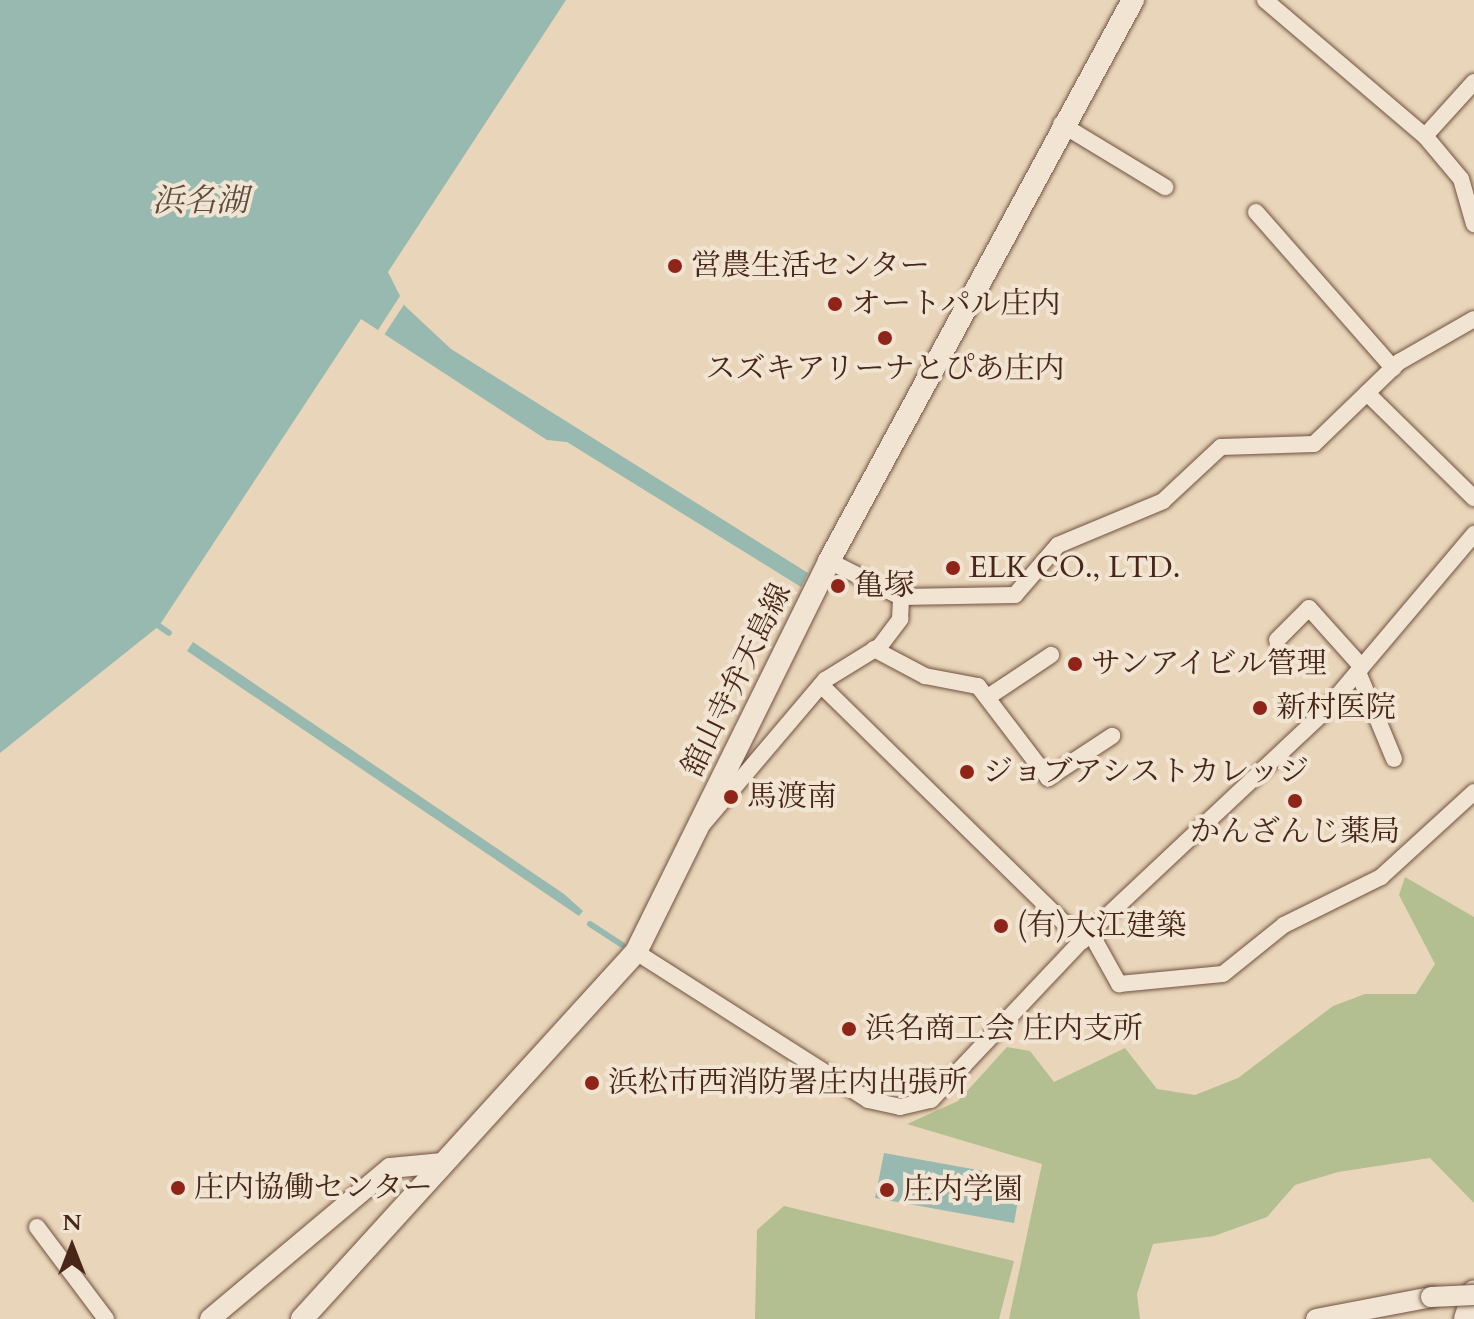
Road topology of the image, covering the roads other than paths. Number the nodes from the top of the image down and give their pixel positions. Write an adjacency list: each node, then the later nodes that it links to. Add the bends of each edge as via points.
1 (1133, 0): 4 (main road, 舘山寺弁天島線)
2 (1265, 0): 5 (street)
3 (1474, 82): 5 (street)
4 (1061, 124): 6 (street); 14 (main road, 舘山寺弁天島線)
5 (1425, 136): 8 (street, via 1461,179)
6 (1165, 187)
7 (1256, 212): 10 (street)
8 (1473, 214)
9 (1474, 319): 10 (street)
10 (1393, 368): 11 (street)
11 (1367, 393): 12 (street); 15 (street, via 1314,444 1221,447 1163,501 1058,545 1015,595)
12 (1474, 498)
13 (1474, 534): 19 (street)
14 (829, 561): 15 (street); 23 (main road, 舘山寺弁天島線)
15 (901, 597): 17 (street, via 900,619)
16 (1277, 640): 19 (street, via 1309,608)
17 (874, 649): 20 (street); 21 (street, via 925,676 971,682)
18 (1051, 655): 21 (street)
19 (1360, 669): 24 (street); 26 (street)
20 (821, 685): 23 (street); 26 (street)
21 (988, 697): 22 (street, via 1048,778)
22 (1112, 736)
23 (748, 750): 27 (main road, 舘山寺弁天島線, via 696,830)
24 (1394, 759)
25 (1474, 792): 26 (street, via 1381,877 1284,925 1223,974 1119,984)
26 (1086, 937): 27 (street, via 945,1092 900,1107 868,1100)
27 (636, 952): 28 (main road, 舘山寺弁天島線)
28 (443, 1163): 33 (street, via 390,1168); 34 (main road, 舘山寺弁天島線)
29 (37, 1227): 32 (street)
30 (1474, 1293): 31 (street, bridge, via 1431,1297); 36 (main road)
31 (1401, 1309): 35 (street)
32 (106, 1319)
33 (210, 1319)
34 (302, 1319)
35 (1316, 1319)
36 (1465, 1319)

